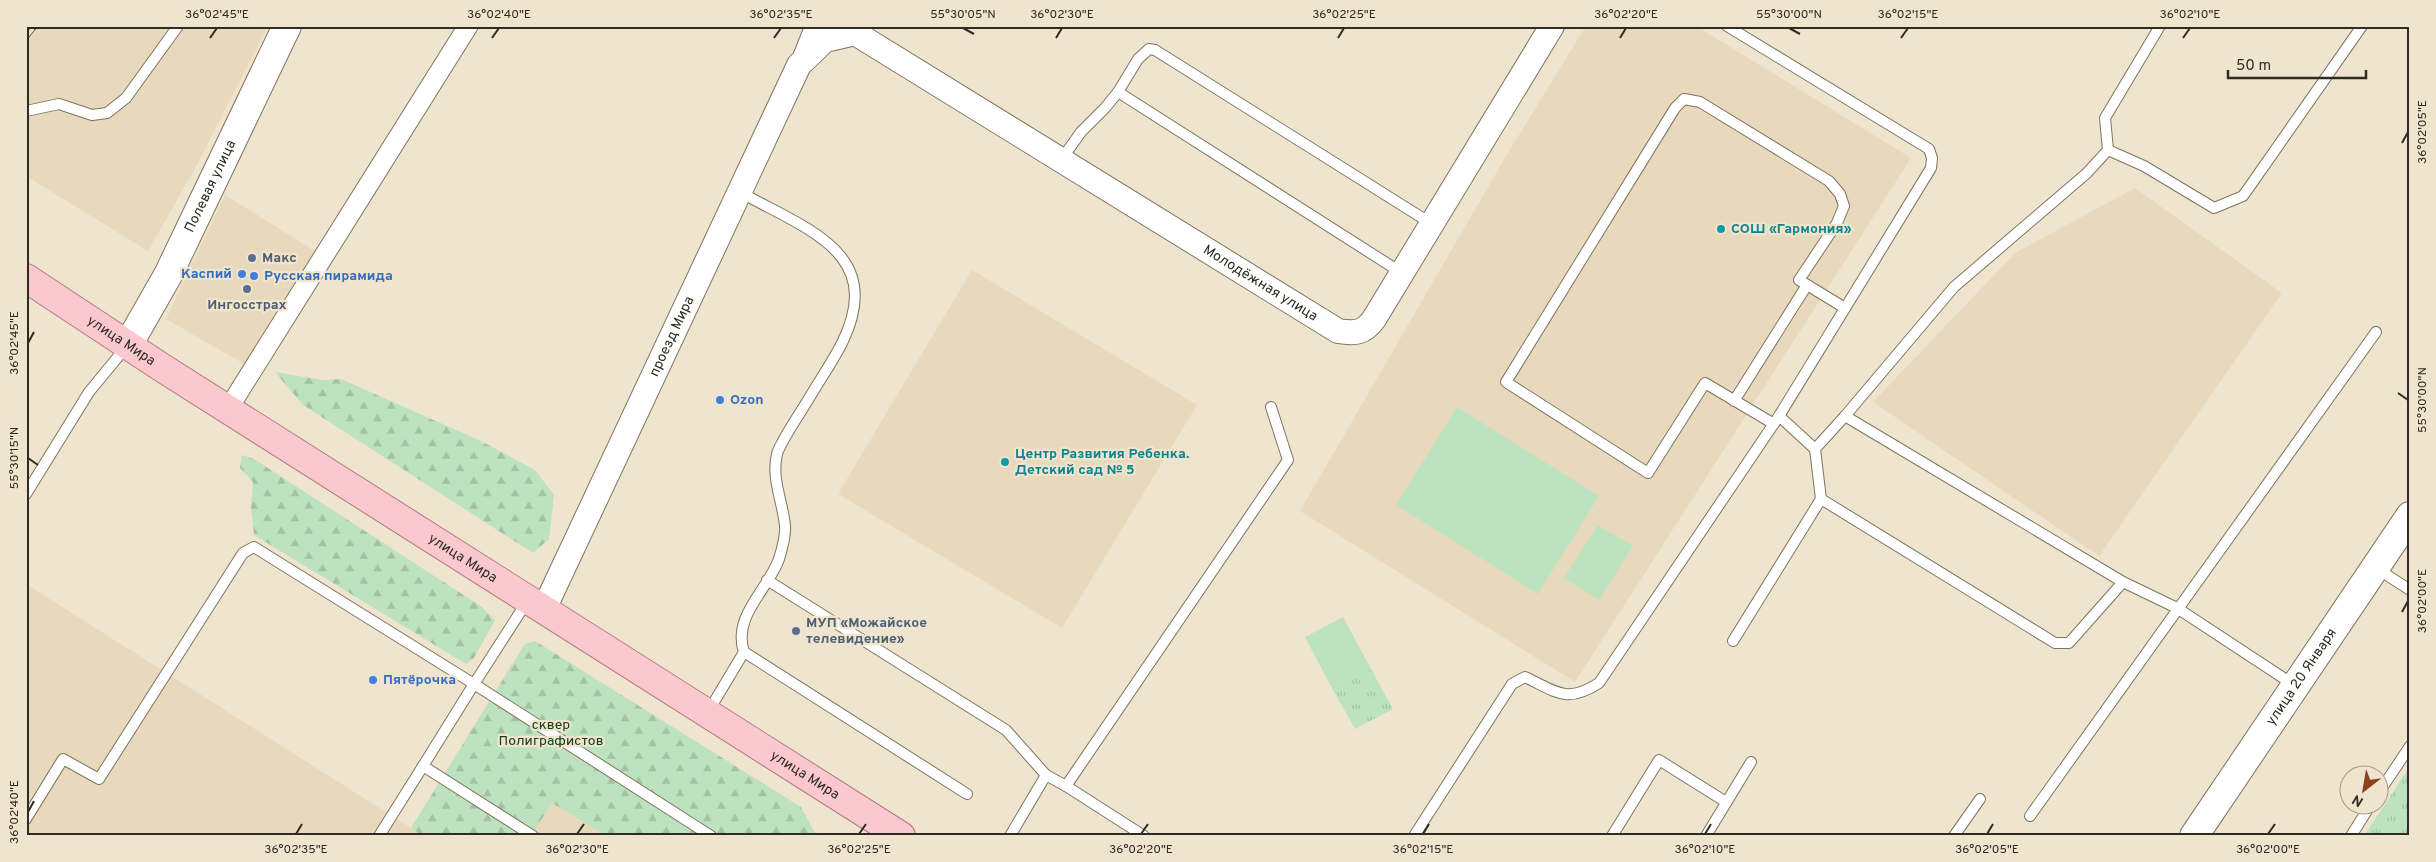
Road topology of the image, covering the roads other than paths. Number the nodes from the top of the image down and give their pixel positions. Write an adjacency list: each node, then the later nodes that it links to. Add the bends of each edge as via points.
1 (178, 26): 12 (lane, via 126,98 107,113 92,115 59,104)
2 (287, 26): 22 (main road, Полевая улица, via 168,275)
3 (468, 26): 25 (street)
4 (815, 26): 10 (street, проезд Мира)
5 (1552, 26): 16 (street, Молодёжная улица)
6 (1727, 26): 20 (lane, via 1929,149 1931,168)
7 (2160, 26): 13 (lane, via 2105,118)
8 (2362, 26): 13 (lane, via 2243,196 2214,208 2144,166)
9 (856, 33): 10 (street, проезд Мира, via 825,40); 14 (street, Молодёжная улица)
10 (799, 65): 15 (street, проезд Мира)
11 (1118, 92): 14 (lane, via 1080,132); 16 (lane, via 1138,59 1149,49 1155,50); 17 (lane)
12 (26, 111)
13 (2108, 150): 26 (lane, via 2087,173 1954,287)
14 (1061, 160): 17 (street, Молодёжная улица, via 1338,331 1351,334 1368,327)
15 (740, 192): 33 (lane, via 819,236 838,251 850,267 856,296 842,342 777,454 775,479 785,527 778,561); 36 (street, проезд Мира)
16 (1432, 224): 17 (street, Молодёжная улица)
17 (1403, 273)
18 (26, 278): 22 (main road, улица Мира)
19 (1807, 285): 20 (lane); 23 (lane); 23 (lane, via 1799,280 1837,223 1844,206 1840,194 1829,182 1700,102 1684,99 1675,108 1506,382 1648,473 1705,383)
20 (1845, 308): 27 (lane)
21 (2376, 332): 37 (lane)
22 (128, 345): 25 (main road, улица Мира); 29 (lane, via 89,392)
23 (1734, 401): 27 (lane)
24 (1271, 407): 48 (lane, via 1288,460)
25 (228, 409): 36 (main road, улица Мира)
26 (1845, 416): 28 (lane); 34 (lane)
27 (1776, 420): 28 (lane); 61 (lane, via 1599,683 1585,692 1567,697 1525,677 1512,684)
28 (1815, 449): 30 (lane)
29 (26, 494)
30 (1821, 499): 34 (lane, via 2055,643 2069,643); 38 (lane)
31 (2410, 516): 32 (main road, улица 20 Января)
32 (2375, 568): 35 (lane); 41 (main road, улица 20 Января)
33 (767, 580): 39 (lane, via 741,629); 46 (lane, via 1006,730)
34 (2123, 582): 37 (lane)
35 (2410, 590)
36 (536, 604): 40 (lane); 42 (main road, улица Мира)
37 (2177, 608): 41 (lane); 53 (lane)
38 (1733, 641)
39 (744, 652): 42 (lane); 49 (lane)
40 (474, 684): 45 (lane); 54 (lane, via 254,548 243,553 99,779 63,758); 57 (lane)
41 (2295, 685): 65 (main road, улица 20 Января)
42 (707, 713): 58 (main road, улица Мира)
43 (2410, 746): 47 (lane)
44 (1751, 762): 51 (lane)
45 (424, 766): 55 (lane); 56 (lane)
46 (1046, 775): 48 (lane); 59 (lane)
47 (2388, 779)
48 (1066, 786): 60 (lane)
49 (968, 794)
50 (1980, 799): 64 (lane)
51 (1726, 802): 62 (lane, via 1659,760); 63 (lane)
52 (2365, 814): 66 (lane)
53 (2030, 816)
54 (26, 819)
55 (379, 836)
56 (533, 836)
57 (711, 836)
58 (900, 836)
59 (1010, 836)
60 (1144, 836)
61 (1414, 836)
62 (1612, 836)
63 (1706, 836)
64 (1954, 836)
65 (2194, 836)
66 (2351, 836)

